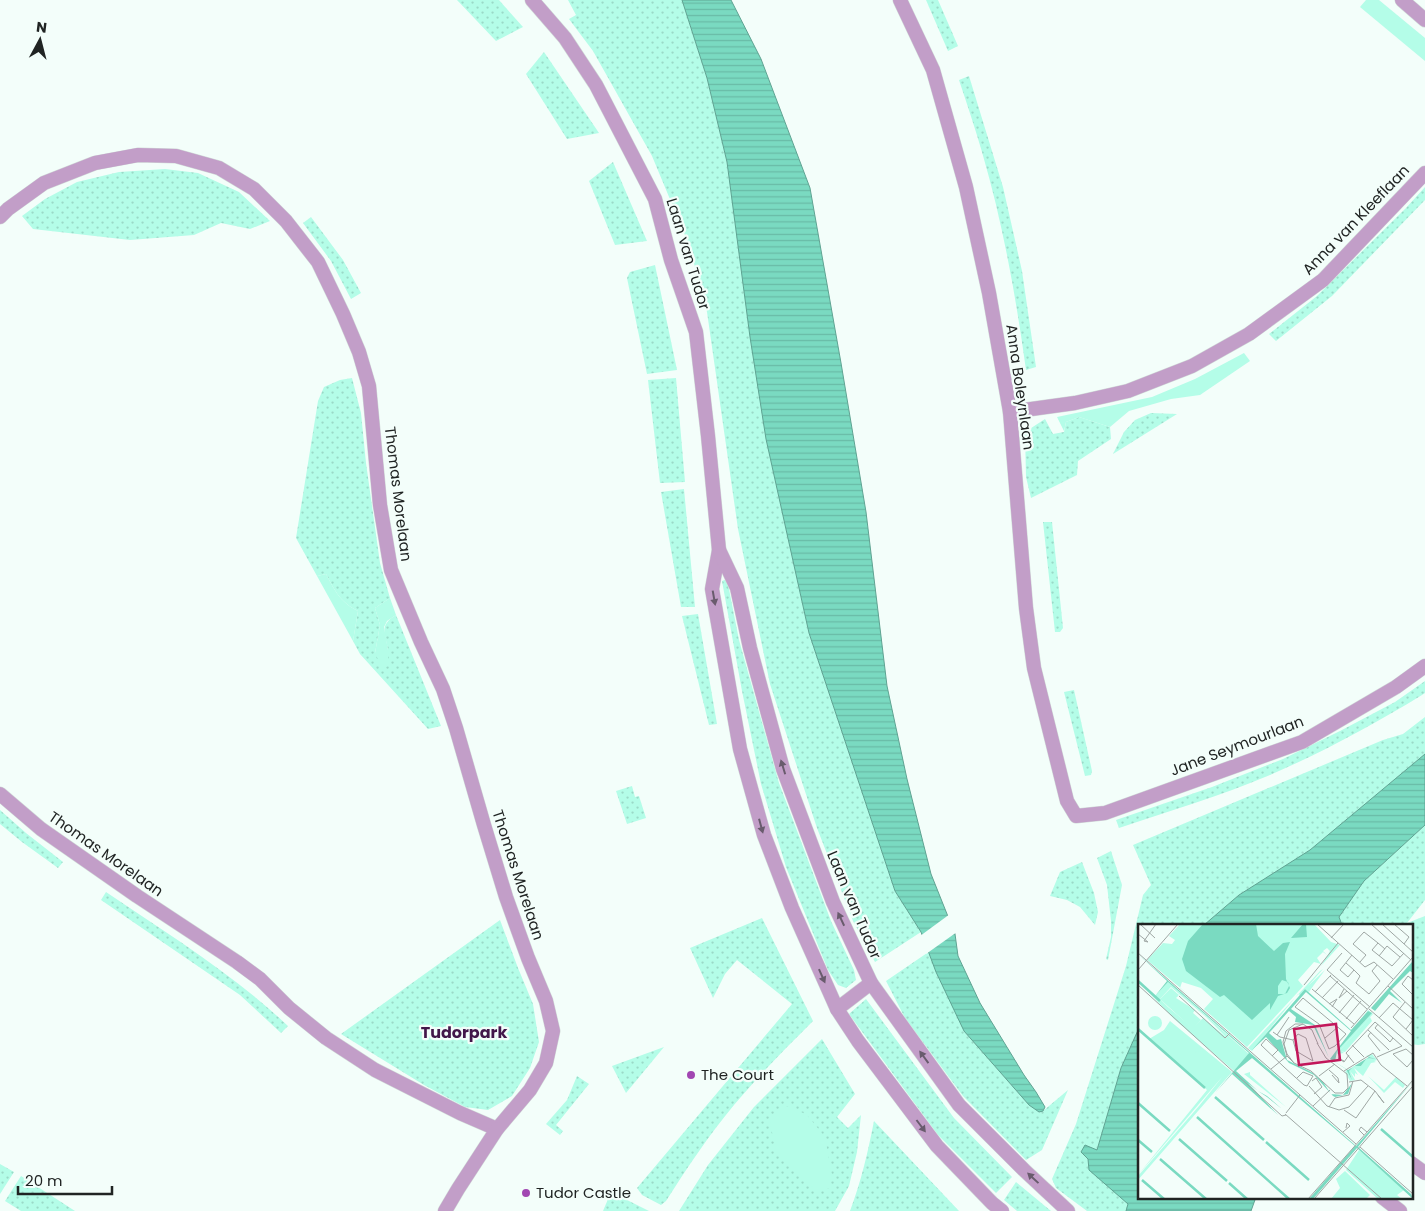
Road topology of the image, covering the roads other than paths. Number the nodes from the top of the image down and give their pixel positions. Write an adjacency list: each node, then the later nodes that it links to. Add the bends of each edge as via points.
1 (532, 0): 8 (street, Laan van Tudor, via 565,38 596,85 655,199 671,260 696,332)
2 (900, 0): 7 (street, Anna Boleynlaan, via 933,70 966,187)
3 (1402, 0): 4 (street)
4 (1425, 20)
5 (1425, 173): 7 (street, Anna van Kleeflaan, via 1323,280 1249,334 1192,366 1128,391 1075,403)
6 (0, 217): 14 (street, Thomas Morelaan, via 44,183 95,163 138,155 176,156 219,168 254,189 286,221 318,262 360,352 369,386 380,505 391,570 443,689 504,888 546,1001 553,1031 546,1063 530,1090)
7 (1010, 412): 11 (street, Anna Boleynlaan, via 1034,668 1067,801)
8 (719, 550): 12 (street, Laan van Tudor, one-way to 8, via 833,902 783,769 737,588); 13 (street, Laan van Tudor, one-way to 13, via 712,589 740,749 764,835)
9 (1425, 666): 11 (street, Jane Seymourlaan, via 1396,687 1302,742 1105,813)
10 (0, 794): 14 (street, Thomas Morelaan, via 41,829 237,962 326,1038 375,1070 460,1114)
11 (1076, 816)
12 (871, 983): 13 (street); 20 (street, Laan van Tudor, one-way to 12, via 959,1105)
13 (837, 1009): 19 (street, Laan van Tudor, one-way to 19, via 937,1146)
14 (498, 1129): 18 (street, Thomas Morelaan)
15 (1412, 1164): 16 (street)
16 (1425, 1173)
17 (1383, 1198): 21 (street)
18 (445, 1211)
19 (1002, 1211)
20 (1068, 1211)
21 (1400, 1211)

